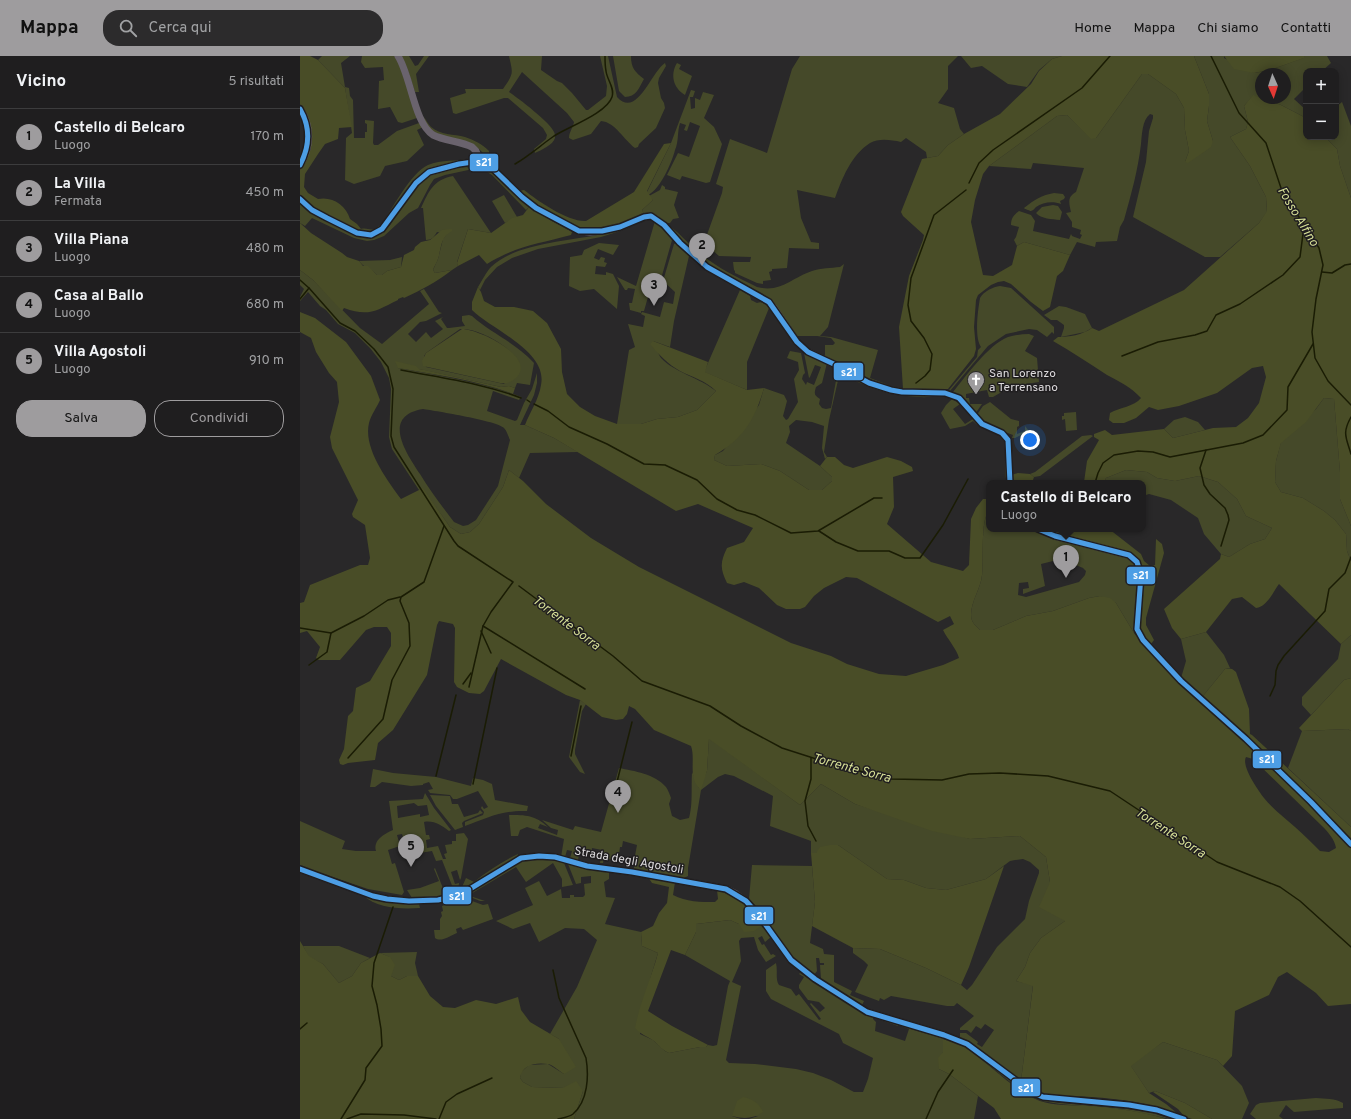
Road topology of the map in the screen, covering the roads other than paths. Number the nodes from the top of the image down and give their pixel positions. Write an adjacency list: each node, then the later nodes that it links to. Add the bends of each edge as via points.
1 (398, 56): 3 (street, via 406,71 418,113 425,126 433,135 472,147)
2 (300, 109): 4 (street, via 308,124 309,139 306,154)
3 (480, 161): 5 (street, via 429,172 416,183 382,229 371,235 357,233 327,218 312,210); 6 (street, via 488,164 536,208 579,231 602,231 651,216 664,225 707,267 769,302 797,342 808,352 869,383 891,390 945,393 959,398 982,424 1002,433 1008,440)
4 (300, 165)
5 (300, 199)
6 (1010, 480)
7 (1045, 532): 8 (street, via 1129,555 1137,562 1141,575 1137,629 1143,640 1181,681 1246,739)
8 (1351, 844)
9 (300, 869): 10 (street, Strada degli Agostoli, via 373,896 404,901 433,900 460,895 521,858 539,856 726,889 746,901 791,960 803,971 867,1012 967,1044 1032,1093 1043,1097 1129,1105 1157,1110)
10 (1184, 1119)

